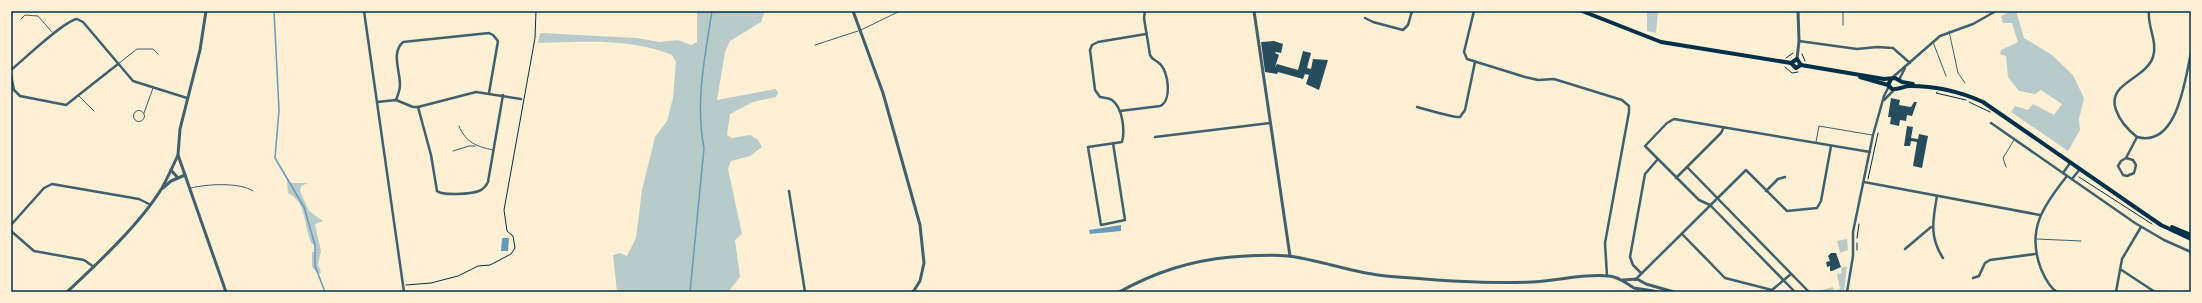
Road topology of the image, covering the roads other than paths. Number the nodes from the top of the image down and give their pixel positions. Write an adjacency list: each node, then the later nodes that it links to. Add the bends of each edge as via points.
1 (206, 11): 47 (street, via 200,50)
2 (364, 11): 50 (street)
3 (853, 11): 17 (street)
4 (900, 11): 17 (lane)
5 (1145, 11): 20 (street)
6 (1254, 11): 57 (street)
7 (1412, 11): 14 (street, via 1408,26 1403,30)
8 (1474, 11): 27 (street, via 1464,52 1467,59)
9 (1582, 11): 28 (main road, via 1652,39)
10 (1798, 11): 21 (street)
11 (1843, 11): 16 (lane)
12 (1996, 11): 18 (street, via 1973,24)
13 (2149, 11): 63 (street, via 2154,48 2151,63 2143,72 2117,90 2114,100 2121,120)
14 (1365, 18)
15 (21, 19): 19 (lane, via 26,14 38,16)
16 (1843, 24)
17 (861, 30): 23 (lane); 129 (street, via 883,93 920,225 924,263 920,281)
18 (1949, 31): 22 (street); 39 (lane, via 1958,73)
19 (53, 34): 30 (street, via 71,21 80,20); 33 (street)
20 (1146, 34): 55 (street, via 1150,55 1165,72 1168,97 1160,106); 55 (street, via 1098,42 1092,45 1090,50 1097,94 1114,101)
21 (1799, 41): 26 (street); 29 (street, via 1857,49 1893,48)
22 (1932, 42): 29 (street); 36 (lane)
23 (815, 45)
24 (2191, 53): 63 (street, via 2181,99 2167,126 2156,136)
25 (158, 54): 30 (lane, via 153,49 137,49)
26 (1797, 59): 28 (main road); 31 (main road)
27 (1474, 62): 53 (street, via 1466,110 1460,117); 117 (street, via 1538,80 1554,79 1622,100 1629,106 1605,243)
28 (1791, 63): 31 (main road, via 1795,68)
29 (1910, 63): 32 (street)
30 (118, 64): 41 (street, via 133,81); 45 (street)
31 (1801, 65): 34 (main road)
32 (1905, 68): 37 (street); 38 (street)
33 (11, 70)
34 (1832, 71): 37 (main road); 40 (main road)
35 (11, 75): 45 (street, via 14,90 24,97 63,105)
36 (1946, 76)
37 (1892, 78): 38 (main road); 40 (main road)
38 (1899, 80): 42 (main road); 43 (main road)
39 (1965, 84)
40 (1888, 86): 42 (main road); 51 (street)
41 (153, 88): 47 (street); 56 (lane)
42 (1896, 89): 43 (main road, via 1910,86); 51 (street)
43 (1933, 89): 75 (main road, via 1956,92 1983,102)
44 (489, 93): 46 (street); 49 (street, via 498,42 489,33 403,42 396,54 400,83); 52 (street, via 476,92)
45 (78, 96): 54 (lane)
46 (502, 96): 48 (street); 69 (street)
47 (187, 98): 72 (street, via 180,129)
48 (520, 99)
49 (396, 100): 50 (street); 52 (street)
50 (377, 102): 127 (street)
51 (1882, 104): 61 (street)
52 (418, 107): 69 (street, via 431,154 436,188 440,194 475,192 483,189 488,182)
53 (1418, 107)
54 (94, 111)
55 (1120, 111): 65 (street, via 1124,135 1122,142)
56 (144, 114): 56 (lane, via 138,111 134,118 142,121)
57 (1270, 123): 62 (street); 111 (street)
58 (1991, 123): 64 (street)
59 (459, 126): 68 (lane, via 469,142)
60 (1724, 127): 66 (street); 74 (street, via 1672,119 1645,146); 77 (street, via 1721,134)
61 (1873, 135): 66 (lane, via 1819,126); 71 (street)
62 (1155, 137)
63 (2137, 137): 73 (street)
64 (2014, 139): 76 (lane, via 2003,158); 80 (street)
65 (1113, 143): 65 (street, via 1088,147 1101,225 1125,220)
66 (1816, 143): 67 (street)
67 (1831, 146): 71 (street); 92 (street, via 1822,201 1817,208 1787,211)
68 (478, 147): 69 (lane); 70 (lane, via 469,146)
69 (493, 150)
70 (453, 151)
71 (1870, 152): 87 (street)
72 (178, 155): 79 (street); 81 (street)
73 (2126, 158): 73 (street, via 2118,166 2123,175 2127,176 2134,173 2136,165 2133,160)
74 (1658, 159): 84 (street); 115 (street, via 1646,174 1630,257 1633,265)
75 (2070, 162): 78 (main road); 80 (street)
76 (2006, 166)
77 (1687, 167): 84 (street); 94 (street)
78 (2080, 169): 86 (street); 98 (main road)
79 (171, 170): 83 (street); 89 (street)
80 (2063, 173): 82 (street)
81 (185, 175): 83 (street); 88 (street)
82 (2068, 176): 86 (street); 97 (street)
83 (178, 178): 89 (street, via 171,180)
84 (1676, 178): 96 (street, via 1698,200)
85 (1785, 178): 92 (street, via 1778,179)
86 (2072, 179): 101 (street)
87 (1864, 182): 93 (street); 135 (street, via 1853,232 1853,256)
88 (190, 188): 90 (lane, via 202,185 246,186); 126 (street)
89 (161, 189): 95 (street)
90 (253, 191)
91 (789, 191): 128 (street)
92 (1766, 191): 94 (street, via 1746,170)
93 (1937, 196): 97 (street); 100 (street)
94 (1718, 198): 96 (street); 116 (street)
95 (149, 204): 99 (street, via 139,199 52,184 44,188); 113 (street)
96 (1710, 205): 103 (street); 121 (street)
97 (2040, 215): 105 (street)
98 (2151, 218): 104 (main road); 106 (main road)
99 (11, 225)
100 (1932, 226): 108 (street); 112 (street, via 1937,248)
101 (2141, 227): 109 (street); 114 (street, via 2123,254)
102 (11, 231): 113 (street, via 34,251 84,260)
103 (1682, 234): 115 (street); 121 (street, via 1728,280 1768,290 1776,288)
104 (2191, 235)
105 (2035, 239): 107 (lane); 110 (street)
106 (2191, 239)
107 (2081, 241)
108 (1905, 248)
109 (2191, 252)
110 (2035, 254): 118 (street, via 1990,260 1985,263 1978,276); 124 (street, via 2042,273)
111 (1290, 256): 117 (street, via 1384,276 1520,282 1584,275); 130 (street, via 1230,257 1183,265 1159,272)
112 (1943, 258)
113 (94, 267): 125 (street)
114 (2120, 270): 136 (street); 137 (street)
115 (1641, 273): 120 (street)
116 (1791, 274): 121 (street); 134 (street)
117 (1608, 276): 119 (street)
118 (1973, 278)
119 (1623, 280): 120 (street); 122 (street)
120 (1637, 280): 122 (street); 123 (street); 132 (street)
121 (1784, 281): 133 (street)
122 (1632, 286): 123 (street)
123 (1639, 288): 131 (street)
124 (2054, 291)
125 (67, 292)
126 (226, 292)
127 (404, 292)
128 (806, 292)
129 (913, 292)
130 (1119, 292)
131 (1657, 292)
132 (1674, 292)
133 (1795, 292)
134 (1809, 292)
135 (1847, 292)
136 (2116, 292)
137 (2155, 292): 138 (street)
138 (2164, 292)

